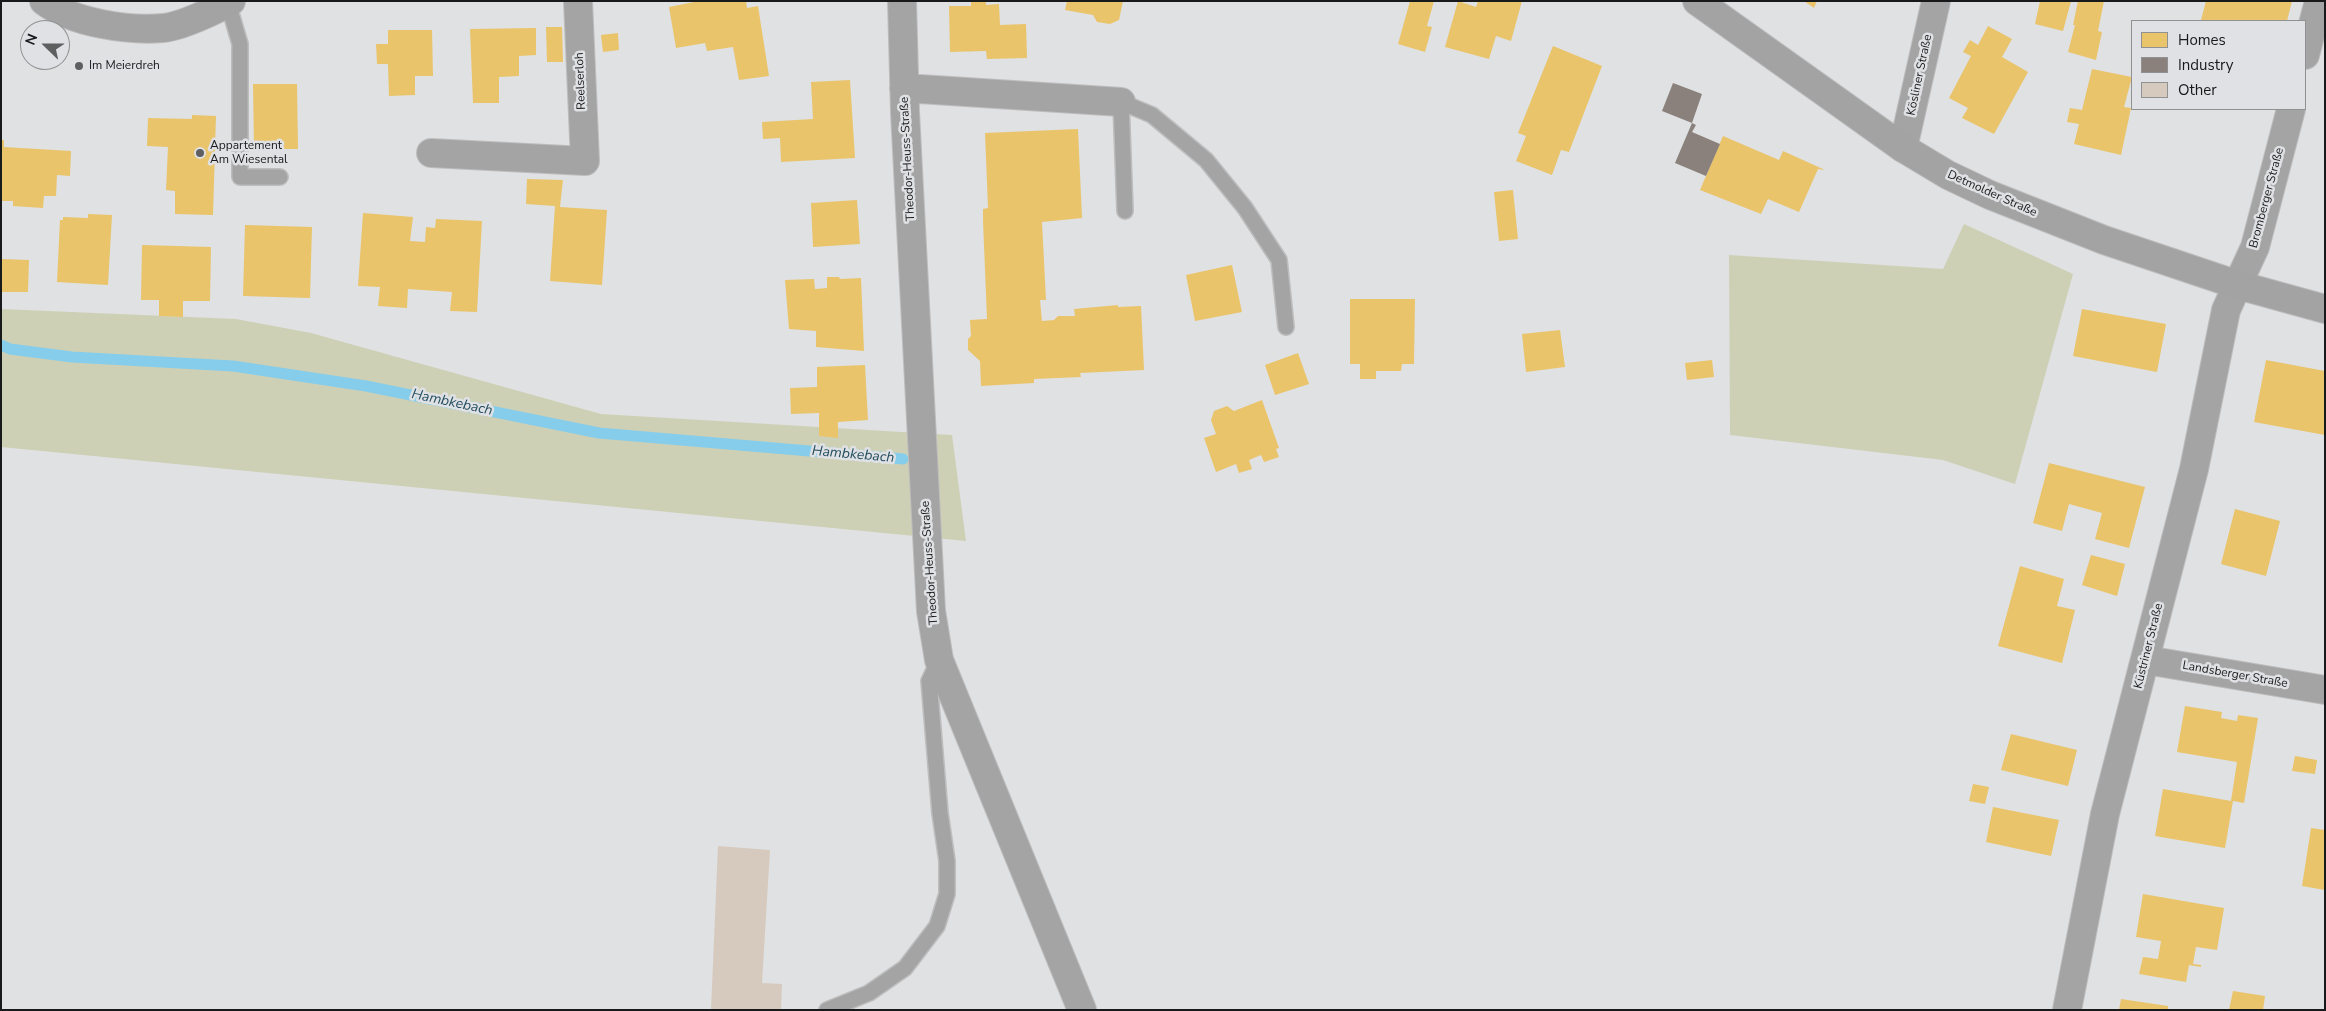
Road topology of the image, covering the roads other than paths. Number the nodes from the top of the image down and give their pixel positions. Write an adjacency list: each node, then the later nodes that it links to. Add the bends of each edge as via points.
1 (44, 1): 7 (main road, via 92,22 127,28 165,28)
2 (578, 1): 13 (street, Reelserloh, via 593,161)
3 (902, 1): 9 (street, Theodor-Heuss-Straße)
4 (1697, 1): 12 (main road, Detmolder Straße)
5 (1936, 1): 12 (street, Kösliner Straße)
6 (2318, 1): 8 (street)
7 (230, 2): 14 (lane, via 240,44 240,177)
8 (2306, 50)
9 (904, 88): 10 (street, Theodor-Heuss-Straße); 19 (street, Theodor-Heuss-Straße, via 931,612)
10 (1121, 102): 15 (lane); 18 (lane, via 1152,115 1206,160 1245,208 1279,260)
11 (2291, 110): 16 (street, Bromberger Straße, via 2255,247)
12 (1903, 148): 16 (main road, Detmolder Straße, via 1990,195 2104,240)
13 (431, 153)
14 (280, 177)
15 (1125, 211)
16 (2238, 285): 17 (main road, Detmolder Straße); 20 (street, Küstriner Straße, via 2226,310 2194,469)
17 (2325, 309)
18 (1286, 327)
19 (939, 660): 22 (lane, via 929,681 947,861 947,894 937,926 905,968 869,993); 23 (street, Theodor-Heuss-Straße)
20 (2146, 660): 21 (street, Landsberger Straße); 24 (street, Küstriner Straße, via 2105,814)
21 (2325, 690)
22 (827, 1010)
23 (1082, 1010)
24 (2067, 1010)

